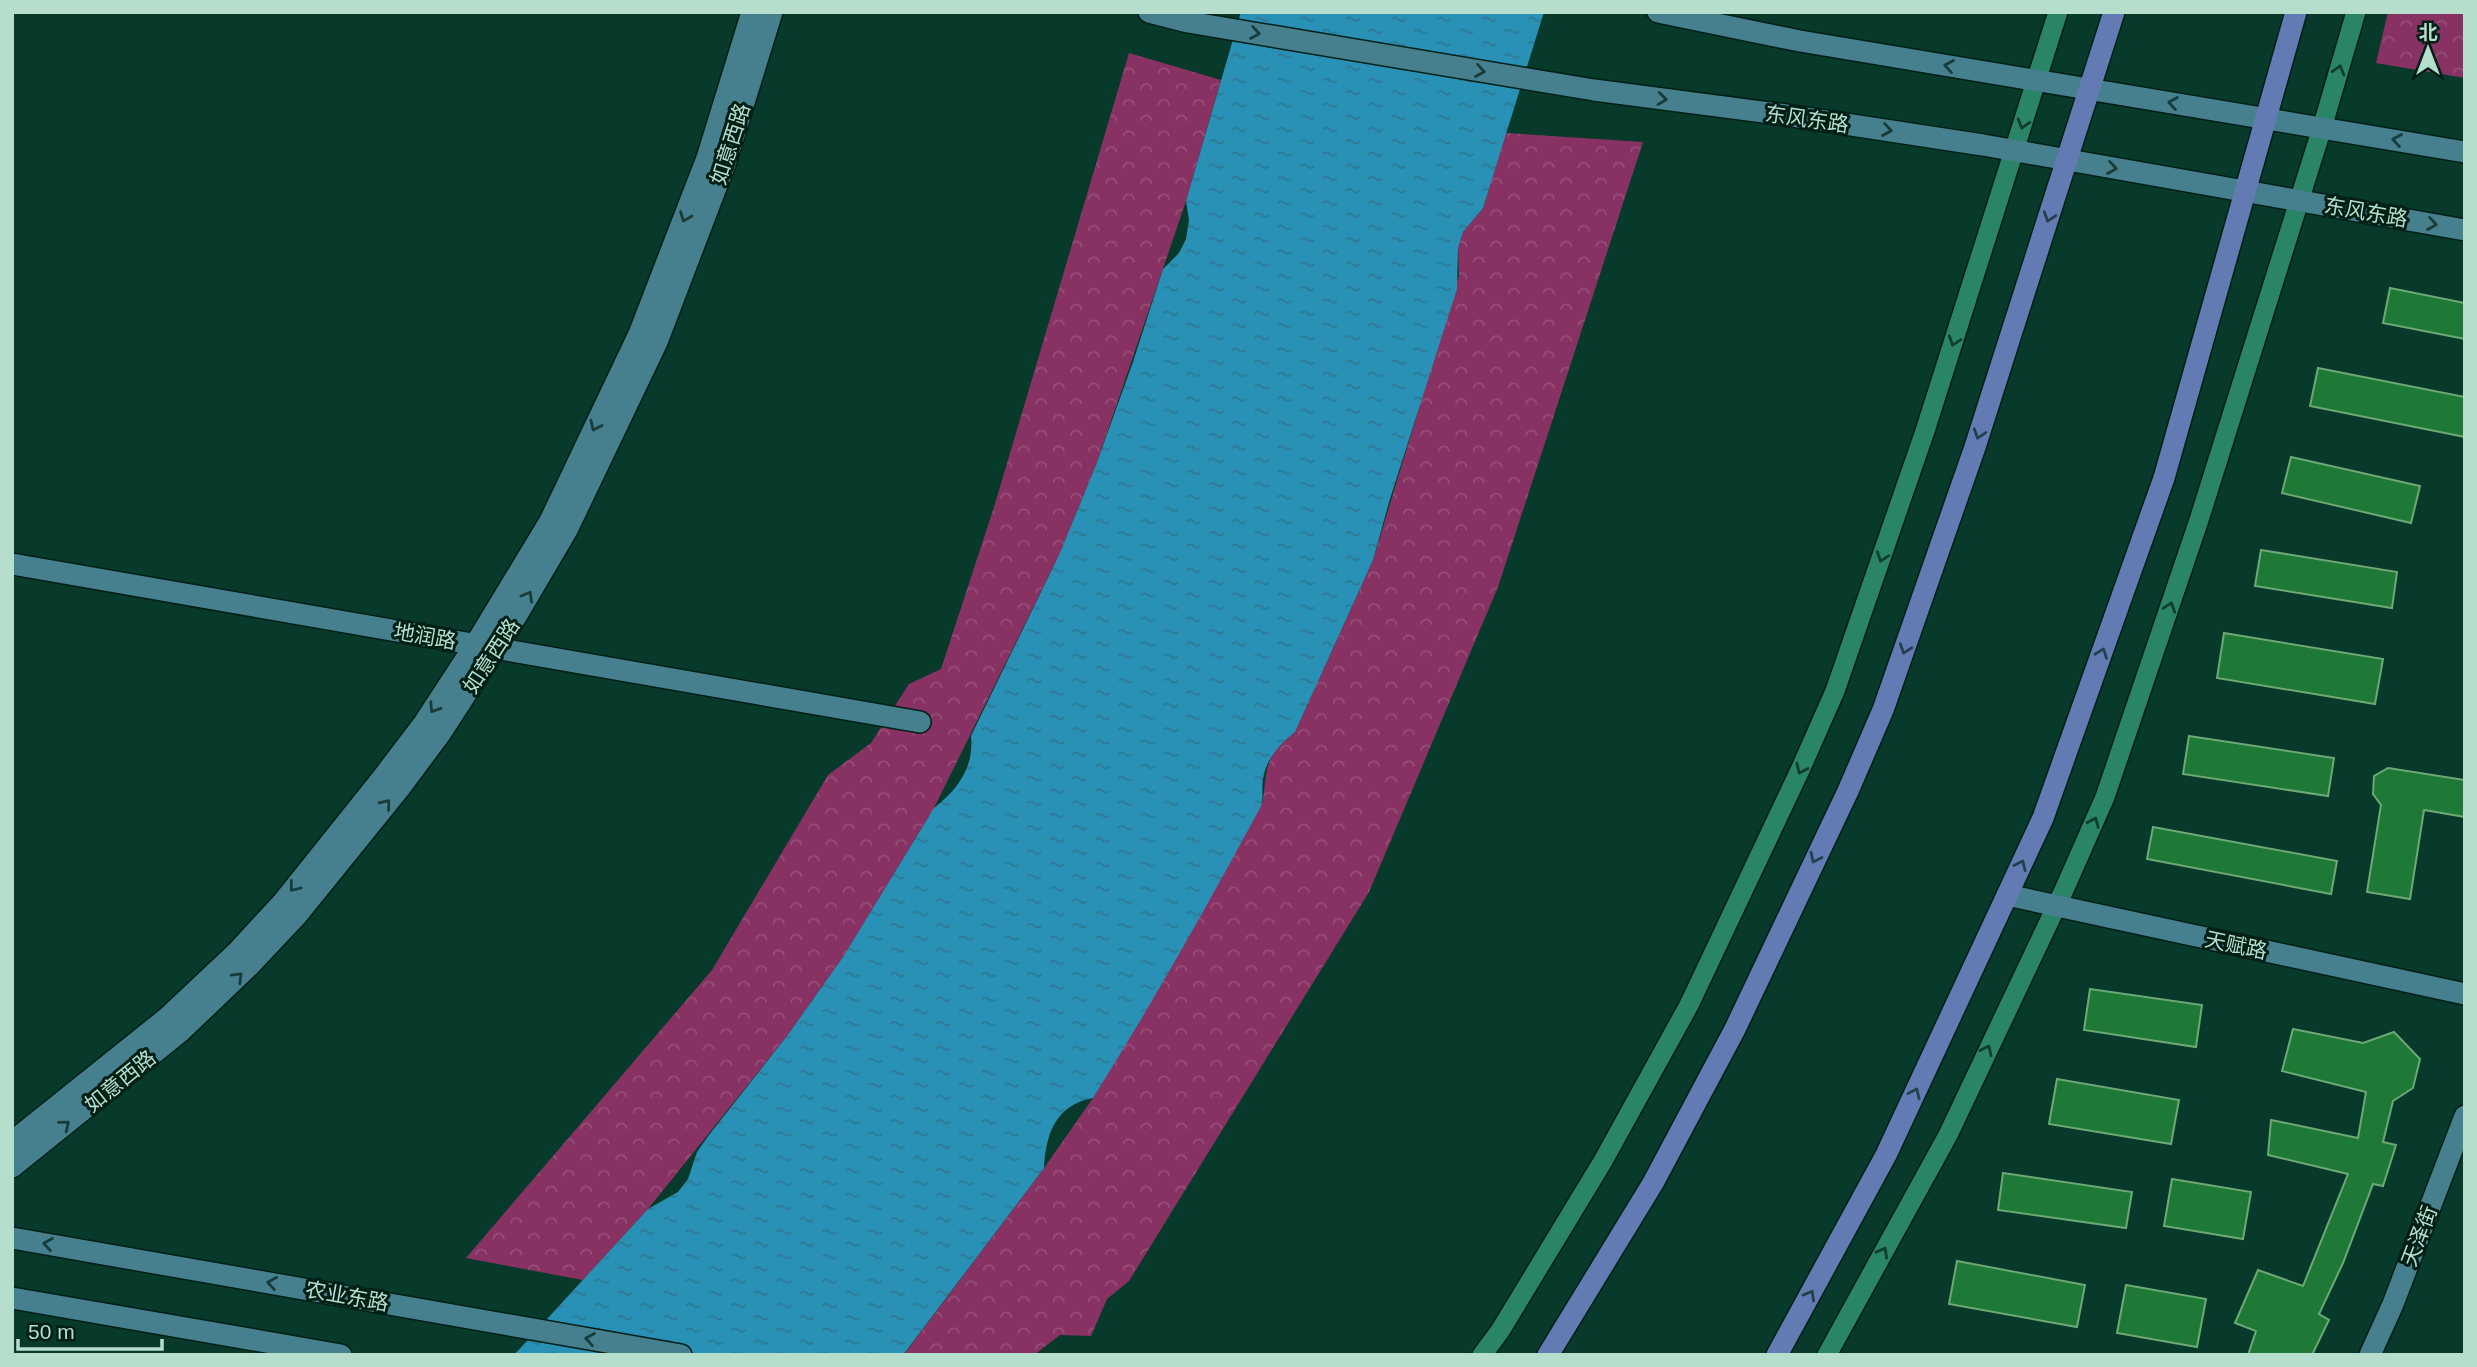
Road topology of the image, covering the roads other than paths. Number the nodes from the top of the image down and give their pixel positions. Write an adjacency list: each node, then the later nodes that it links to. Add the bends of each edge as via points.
1 (752, 12): 20 (street, 如意西路, one-way to 20, via 707,158 639,334)
2 (772, 12): 20 (street, 如意西路, one-way to 2, via 567,530 657,342 725,164)
3 (1149, 12): 13 (street, 东风东路, one-way to 13, via 1594,90)
4 (1658, 12): 9 (street, one-way to 4)
5 (2058, 12): 9 (street)
6 (2114, 12): 10 (main road)
7 (2296, 12): 11 (main road)
8 (2356, 12): 12 (street, one-way to 8)
9 (2036, 80): 10 (street); 13 (street, one-way to 13)
10 (2089, 89): 11 (street, one-way to 10); 15 (main road)
11 (2267, 118): 12 (street); 16 (main road)
12 (2322, 128): 14 (street, one-way to 12); 17 (street)
13 (2015, 151): 15 (street, 东风东路); 32 (street, one-way to 32, via 1908,481 1816,735 1689,1005 1603,1161)
14 (2465, 152)
15 (2067, 160): 16 (street, 东风东路, one-way to 16); 33 (main road, one-way to 33, via 1884,710 1735,1029 1653,1183)
16 (2246, 191): 17 (street, 东风东路); 22 (main road, one-way to 16, via 2043,818 2164,478)
17 (2299, 201): 18 (street, 东风东路, one-way to 18); 23 (street, one-way to 17, via 2105,797 2148,676)
18 (2465, 230)
19 (12, 564): 20 (street, 地润路)
20 (485, 646): 21 (street, 地润路); 26 (street, 如意西路, one-way to 26, via 283,902 236,953 168,1017); 27 (street, 如意西路, one-way to 20, via 181,1031 298,915 415,767)
21 (920, 722)
22 (2007, 895): 23 (street, 天赋路); 34 (main road, one-way to 22, via 1886,1155)
23 (2056, 906): 24 (street, 天赋路); 35 (street, one-way to 23, via 1948,1135)
24 (2465, 994)
25 (2465, 1116): 36 (street, 天泽街)
26 (12, 1142)
27 (12, 1167)
28 (12, 1238): 31 (street, 农业东路, one-way to 28)
29 (12, 1298): 30 (street)
30 (341, 1355)
31 (681, 1355)
32 (1482, 1355)
33 (1548, 1355)
34 (1777, 1355)
35 (1827, 1355)
36 (2371, 1355)

